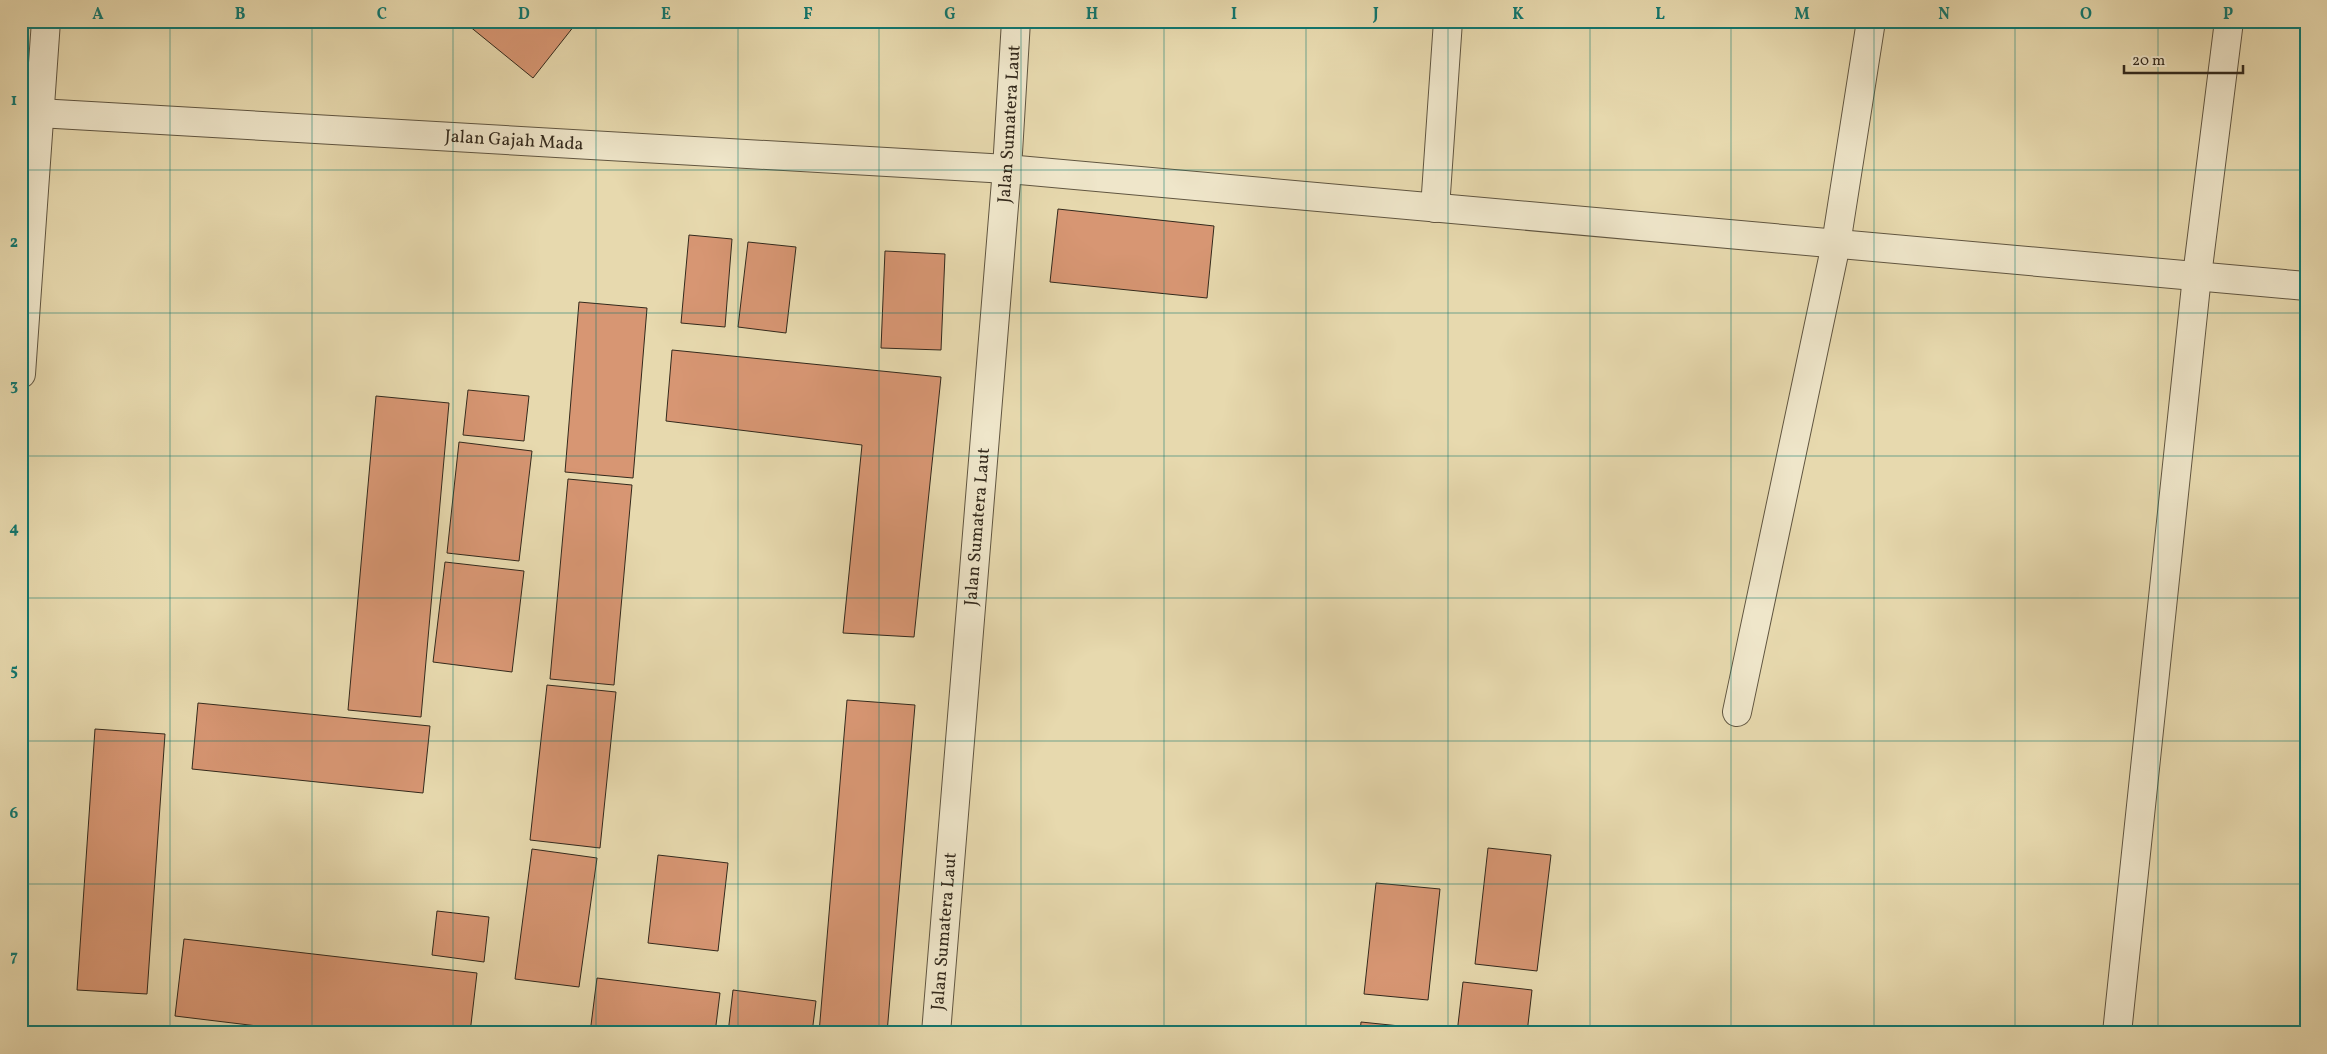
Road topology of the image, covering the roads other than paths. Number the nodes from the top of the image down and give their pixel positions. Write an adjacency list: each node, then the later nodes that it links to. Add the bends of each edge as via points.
1 (46, 21): 6 (street)
2 (1016, 21): 7 (street, Jalan Sumatera Laut)
3 (1448, 21): 8 (street)
4 (1872, 21): 9 (street)
5 (2229, 21): 10 (street)
6 (31, 112): 7 (street, Jalan Gajah Mada); 12 (street)
7 (1007, 169): 8 (street, Jalan Gajah Mada); 14 (street, Jalan Sumatera Laut)
8 (1435, 208): 9 (street, Jalan Gajah Mada)
9 (1836, 244): 10 (street, Jalan Gajah Mada); 13 (street)
10 (2197, 276): 11 (street, Jalan Gajah Mada); 15 (street)
11 (2306, 286)
12 (21, 374)
13 (1737, 712)
14 (936, 1033)
15 (2117, 1033)

